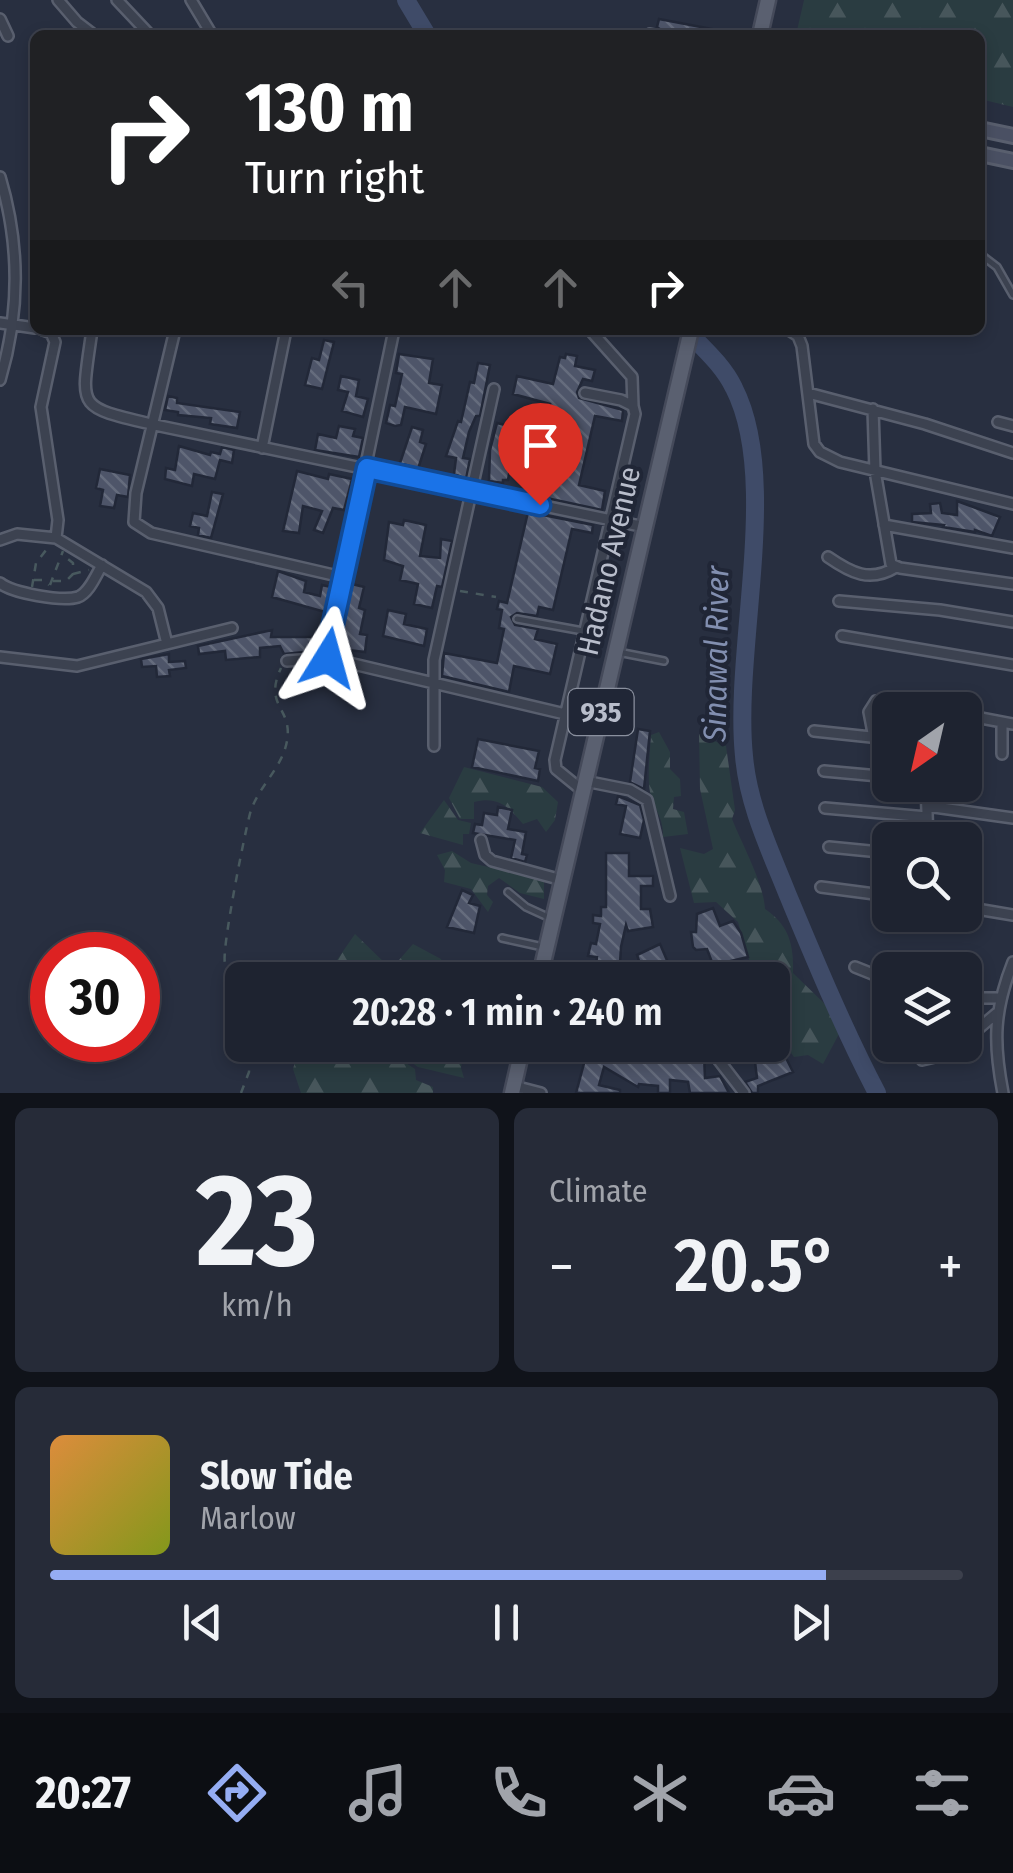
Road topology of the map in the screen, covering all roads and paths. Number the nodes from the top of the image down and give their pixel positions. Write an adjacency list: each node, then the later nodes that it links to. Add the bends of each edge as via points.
1 (58, 0): 6 (street)
2 (117, 0): 7 (street)
3 (191, 0): 8 (street)
4 (768, 0): 9 (main road)
5 (0, 19): 10 (street)
6 (87, 30)
7 (145, 30)
8 (209, 30)
9 (761, 30)
10 (8, 36)
11 (985, 130): 12 (street)
12 (1013, 136)
13 (985, 155): 14 (street)
14 (1013, 161)
15 (0, 177): 19 (street, via 14,256)
16 (985, 258): 17 (lane)
17 (1013, 296)
18 (0, 322): 19 (street)
19 (12, 324): 20 (street); 29 (street)
20 (30, 327)
21 (52, 335): 48 (street, via 41,407)
22 (91, 335): 36 (street, via 88,402)
23 (174, 335): 36 (street)
24 (285, 335): 38 (street)
25 (393, 335): 40 (street)
26 (594, 335): 33 (street, via 632,377)
27 (690, 335): 46 (main road, Hadano Avenue / 935)
28 (795, 335): 31 (street)
29 (0, 380)
30 (494, 390): 42 (street)
31 (808, 392): 34 (street); 41 (street, via 820,452)
32 (584, 393): 33 (street)
33 (633, 406): 44 (street)
34 (873, 409): 39 (street); 41 (street)
35 (998, 422): 37 (street)
36 (154, 425): 38 (street); 55 (street, via 136,492 137,527)
37 (1013, 426)
38 (262, 448): 40 (street)
39 (1013, 453)
40 (367, 468): 42 (street); 55 (street)
41 (875, 471): 43 (street); 45 (street)
42 (470, 490): 44 (street); 60 (street)
43 (1013, 504)
44 (610, 519): 46 (street); 67 (street)
45 (884, 525): 49 (street); 53 (street)
46 (645, 527): 70 (main road, Hadano Avenue / 935)
47 (0, 540): 48 (street, via 16,534)
48 (60, 540): 50 (path); 52 (street); 56 (path, via 36,564)
49 (1013, 548)
50 (62, 555): 54 (path, via 73,564); 59 (path)
51 (828, 557): 53 (street, via 860,576)
52 (101, 566): 54 (path); 59 (street, via 82,596); 69 (street, via 152,597)
53 (896, 567): 58 (street)
54 (73, 574): 59 (path)
55 (342, 576): 72 (street)
56 (33, 580): 59 (path); 61 (path)
57 (0, 583): 61 (street)
58 (1013, 584)
59 (49, 587): 61 (street)
60 (449, 588): 62 (path); 76 (street)
61 (32, 594)
62 (496, 597)
63 (839, 601): 65 (street)
64 (517, 620): 67 (lane)
65 (1013, 622)
66 (232, 628): 69 (street)
67 (586, 631): 77 (street)
68 (842, 636): 75 (street)
69 (167, 644): 71 (street, via 77,666)
70 (616, 652): 74 (lane); 86 (main road, Hadano Avenue / 935)
71 (0, 657)
72 (328, 658): 73 (street); 76 (street)
73 (286, 661): 107 (path, via 274,691 288,722 286,748 250,813)
74 (664, 661)
75 (1013, 666)
76 (433, 684): 77 (street); 82 (street)
77 (565, 714): 86 (street, via 555,766)
78 (982, 718): 79 (street)
79 (1007, 723): 83 (street)
80 (814, 730): 81 (street)
81 (872, 738)
82 (434, 746)
83 (1002, 754)
84 (824, 771): 85 (street)
85 (872, 775)
86 (584, 786): 95 (main road, Hadano Avenue / 935); 99 (street, via 630,790 647,800)
87 (927, 802): 89 (street)
88 (826, 808): 89 (street)
89 (927, 812): 90 (street); 91 (street)
90 (1013, 818)
91 (927, 822)
92 (482, 840): 95 (street, via 492,861)
93 (829, 847): 94 (street)
94 (872, 852)
95 (562, 880): 102 (main road, Hadano Avenue / 935)
96 (820, 887): 98 (street)
97 (508, 892): 102 (lane)
98 (872, 894)
99 (670, 896)
100 (982, 910): 101 (street)
101 (1013, 915)
102 (553, 919): 104 (main road, Hadano Avenue / 935)
103 (502, 938): 104 (lane)
104 (546, 948): 105 (main road, Hadano Avenue / 935)
105 (542, 962)
106 (1013, 962): 111 (street)
107 (225, 963)
108 (855, 967): 109 (street)
109 (872, 974)
110 (982, 998): 111 (street)
111 (999, 998): 112 (street)
112 (997, 1013): 113 (street); 121 (street)
113 (982, 1026)
114 (249, 1062): 118 (path)
115 (519, 1062): 117 (main road)
116 (723, 1062): 120 (street)
117 (513, 1090): 119 (street)
118 (241, 1093)
119 (542, 1093)
120 (744, 1093)
121 (1003, 1093)

